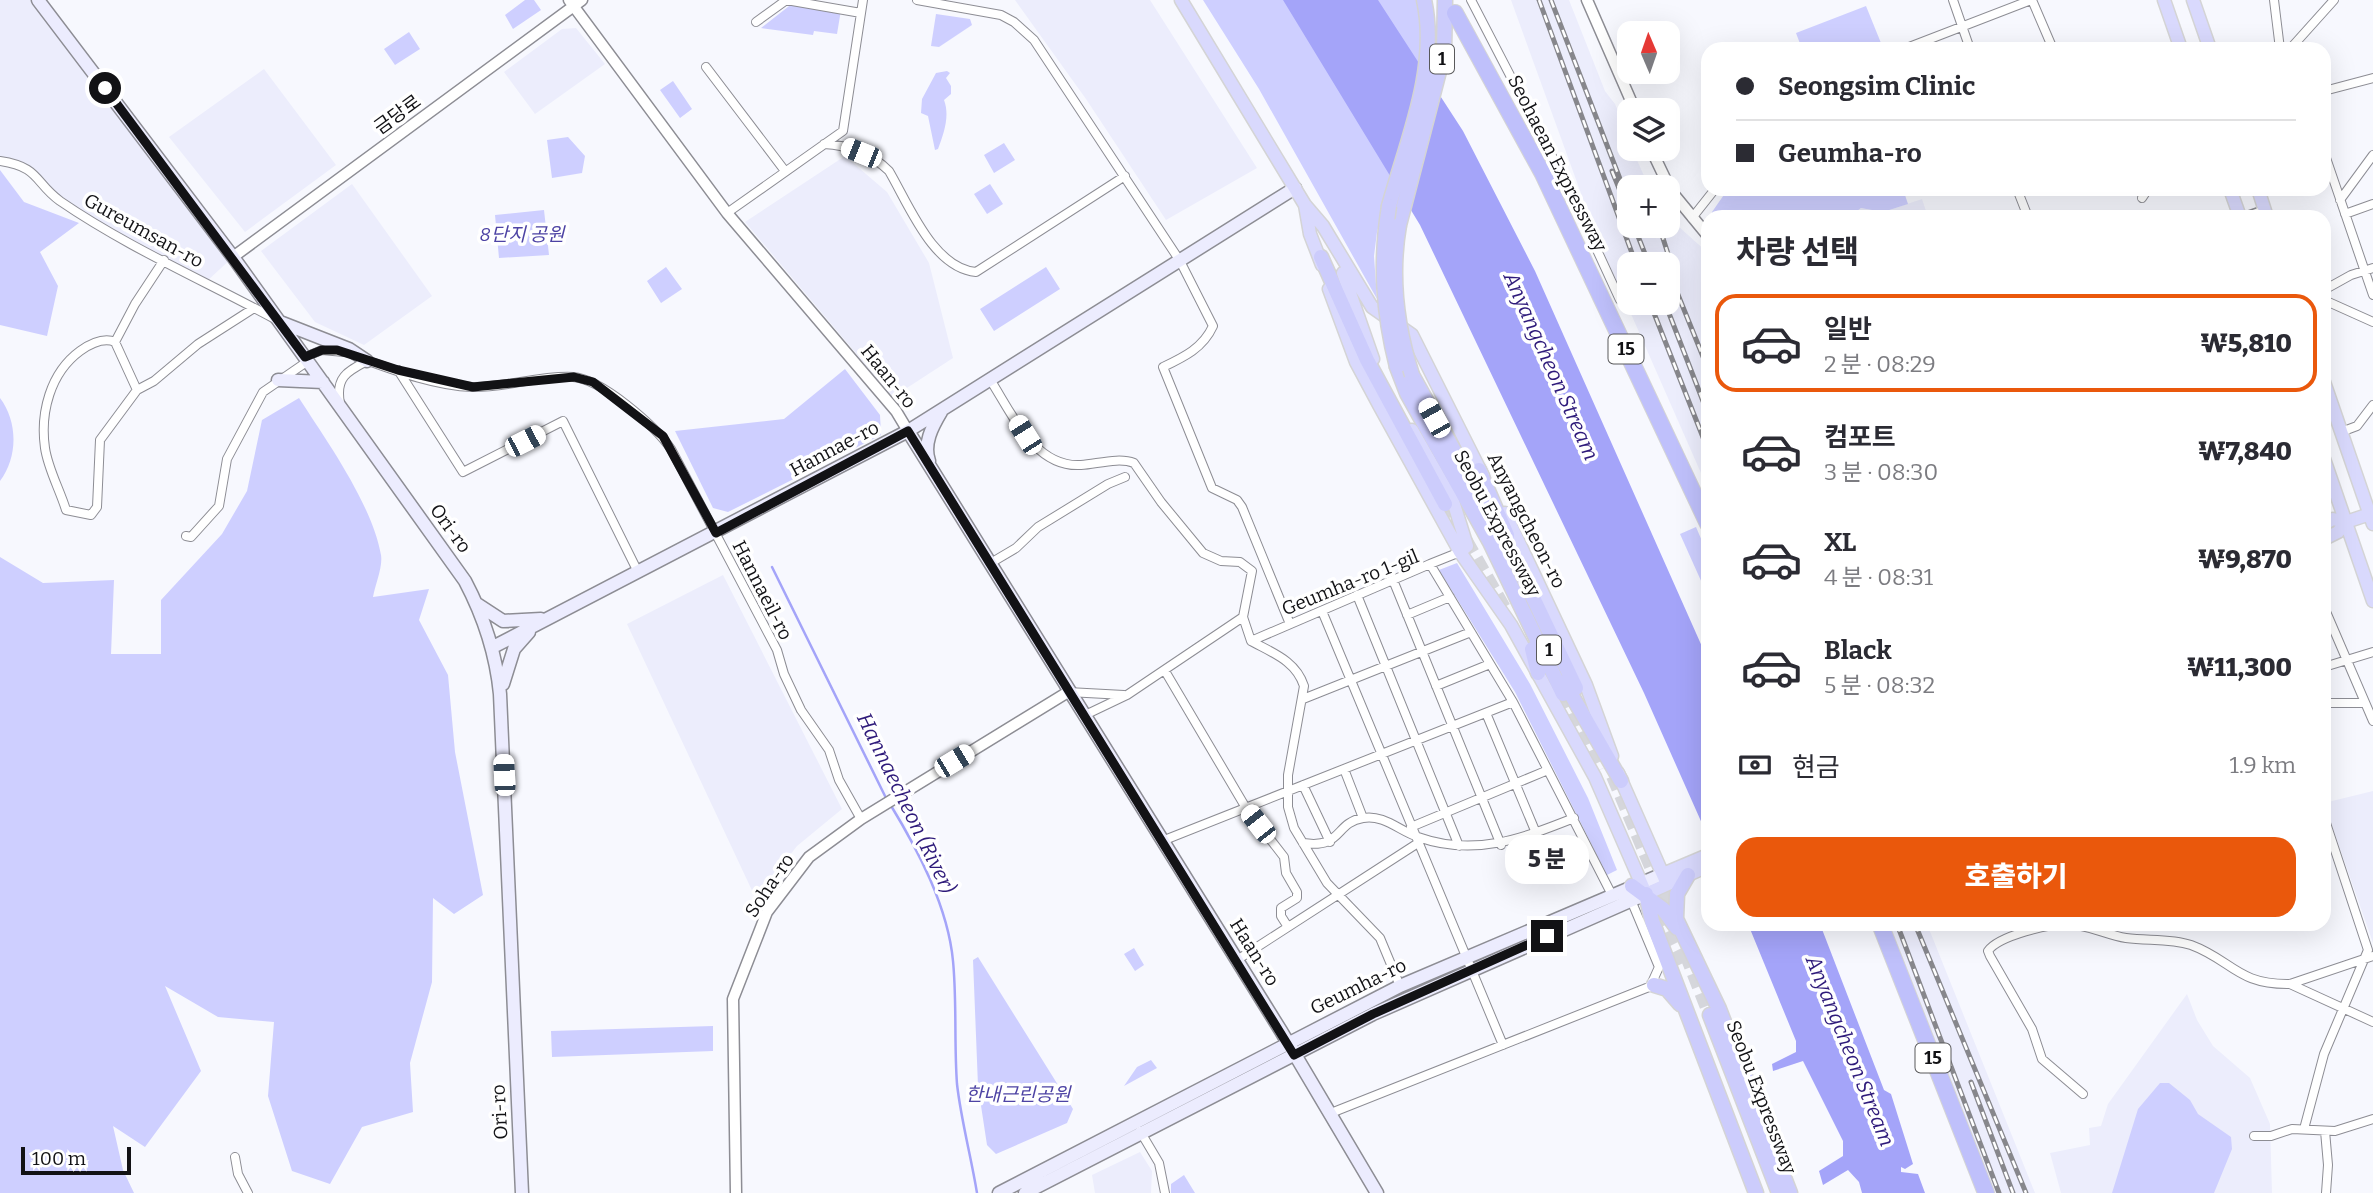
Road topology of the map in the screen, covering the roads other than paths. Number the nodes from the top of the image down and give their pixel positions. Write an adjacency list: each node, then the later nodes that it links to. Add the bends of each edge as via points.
1 (38, 0): 48 (main road, Ori-ro)
2 (863, 0): 16 (street)
3 (917, 0): 37 (street, via 1001,15 1014,22 1034,40)
4 (1181, 0): 38 (main road, Anyangcheon-ro)
5 (1424, 0): 81 (highway, Seobu Expressway / 1, bridge, via 1429,26 1426,68 1389,206 1384,307 1407,393)
6 (1471, 0): 54 (street, via 1568,187)
7 (1587, 0): 29 (street)
8 (1953, 0): 18 (street)
9 (2031, 0): 18 (street); 21 (street)
10 (2164, 0): 22 (main road)
11 (2193, 0): 23 (main road)
12 (2274, 0): 24 (street)
13 (2334, 0): 25 (street)
14 (575, 2): 43 (street, Haan-ro); 48 (street, 금당로)
15 (1453, 4): 35 (highway, Seohaean Expressway / 15); 81 (highway, Seobu Expressway / 1, bridge, via 1395,251 1395,305 1412,375)
16 (861, 13): 17 (street, via 785,1); 30 (street, via 843,131)
17 (756, 22)
18 (1962, 27): 19 (street); 20 (street)
19 (1922, 42)
20 (1967, 42)
21 (2050, 42)
22 (2179, 42)
23 (2208, 42)
24 (2279, 42)
25 (2296, 42)
26 (706, 67): 34 (street)
27 (2373, 78): 28 (street)
28 (2331, 89)
29 (1629, 98)
30 (824, 144): 34 (street); 37 (street, via 847,147 881,163 938,253 962,271 976,272)
31 (2373, 155): 40 (street)
32 (0, 161): 50 (street, Gureumsan-ro, via 37,174 51,195 75,212)
33 (1657, 161): 45 (street, via 1671,191)
34 (785, 171): 43 (street)
35 (1547, 172): 78 (highway, Seohaean Expressway / 15); 80 (highway, Seohaean Expressway / 15)
36 (2331, 173): 40 (street)
37 (1125, 176): 51 (street)
38 (1295, 188): 42 (main road, Anyangcheon-ro); 51 (main road, Hannae-ro)
39 (1709, 196): 45 (street)
40 (2340, 200): 44 (street)
41 (2373, 204): 44 (street)
42 (1305, 205): 47 (main road, Anyangcheon-ro); 49 (main road, Anyangcheon-ro, via 1310,234)
43 (727, 213): 72 (street, Haan-ro, via 896,411)
44 (2345, 214): 52 (street)
45 (1692, 218): 46 (street)
46 (1701, 228)
47 (1334, 247): 74 (main road, Anyangcheon-ro, via 1372,307 1412,334); 88 (main road, via 1378,371 1453,501 1467,546)
48 (233, 257): 58 (main road, Ori-ro)
49 (1321, 257): 79 (highway, via 1367,360); 88 (main road, Anyangcheon-ro, via 1356,362)
50 (164, 260): 57 (street, Gureumsan-ro); 60 (street)
51 (1180, 261): 65 (main road, Hannae-ro); 103 (street, via 1213,326 1192,352 1163,367 1212,488 1242,507)
52 (2369, 270): 53 (street); 55 (street)
53 (2331, 285)
54 (1617, 293)
55 (2373, 295)
56 (2331, 302): 59 (street)
57 (254, 308): 58 (street, Gureumsan-ro); 67 (street)
58 (280, 322): 61 (main road, Ori-ro); 62 (main road, via 349,349)
59 (2373, 322)
60 (115, 342): 67 (street); 67 (street, via 102,340 75,355 48,396 45,450 66,510 82,516 91,515 97,507 100,440)
61 (307, 359): 62 (street, Hannaeil-ro, via 322,350 337,350); 64 (street); 66 (main road, Ori-ro)
62 (367, 361): 63 (street, Hannaeil-ro); 70 (street, via 348,370 340,380)
63 (398, 370): 85 (street, Hannaeil-ro, via 473,387 574,377 593,382 663,436); 92 (street, via 463,472 563,421)
64 (278, 380): 66 (main road); 86 (street, via 262,392 226,459 218,508 191,537)
65 (991, 381): 71 (main road, Hannae-ro); 100 (street, via 1025,435 1046,456 1073,466 1135,463 1203,552 1252,571)
66 (323, 382): 70 (main road, Ori-ro)
67 (137, 390)
68 (2331, 403): 73 (main road)
69 (2373, 405): 73 (street, via 2357,426)
70 (340, 406): 97 (main road, Ori-ro)
71 (942, 412): 72 (main road, Hannae-ro); 75 (main road, via 927,445)
72 (908, 431): 75 (main road, Haan-ro); 85 (main road, Hannae-ro)
73 (2341, 432): 82 (main road)
74 (1479, 470): 91 (highway); 132 (main road, Anyangcheon-ro, via 1501,505 1586,685)
75 (933, 471): 89 (main road, Haan-ro)
76 (1125, 477): 89 (street, via 1038,527 1016,548)
77 (2331, 479): 84 (main road)
78 (1701, 488)
79 (1445, 504)
80 (1701, 509)
81 (1481, 515): 91 (highway, Seobu Expressway); 91 (highway, Seobu Expressway, via 1569,691); 114 (highway, 1, via 1485,548 1537,659); 132 (highway, 1, via 1570,694)
82 (2372, 517): 84 (main road)
83 (2331, 520): 84 (main road)
84 (2346, 522): 87 (main road); 96 (main road)
85 (716, 533): 92 (main road, Hannae-ro); 141 (street, Hannaeil-ro, via 777,650 801,710 829,750 839,780)
86 (186, 536)
87 (2331, 536)
88 (1460, 552): 90 (street); 114 (main road, Anyangcheon-ro)
89 (989, 564): 117 (main road, Haan-ro)
90 (1430, 564): 93 (street, Geumha-ro 1-gil); 95 (street, Geumha-ro 1-gil)
91 (1518, 566)
92 (638, 572): 101 (main road, Hannae-ro)
93 (1393, 580): 94 (street, Geumha-ro 1-gil); 99 (street)
94 (1357, 595): 98 (street, Geumha-ro 1-gil); 112 (street)
95 (1450, 597): 99 (street); 104 (street, Geumha-ro 1-gil)
96 (2373, 601)
97 (477, 604): 101 (main road, via 503,621); 106 (main road, Ori-ro)
98 (1322, 611): 103 (street, Geumha-ro 1-gil); 115 (street)
99 (1407, 615): 107 (street)
100 (1243, 617): 105 (street); 113 (street)
101 (548, 618): 106 (main road, Hannae-ro); 118 (main road, via 514,649)
102 (2331, 622): 109 (street)
103 (1290, 624): 105 (street, Geumha-ro 1-gil)
104 (1471, 632): 107 (street); 110 (street, Geumha-ro 1-gil)
105 (1251, 641): 120 (street, via 1300,672)
106 (493, 647): 118 (main road, Ori-ro)
107 (1422, 651): 112 (street); 116 (street)
108 (2373, 652): 109 (street)
109 (2348, 660): 111 (street); 123 (street)
110 (1490, 664): 116 (street); 121 (street, Geumha-ro 1-gil)
111 (2331, 665)
112 (1386, 666): 115 (street); 128 (street)
113 (1165, 671): 119 (street); 137 (street)
114 (1538, 673): 156 (main road, Anyangcheon-ro / 1, via 1595,777)
115 (1350, 680): 120 (street); 129 (street)
116 (1436, 685): 127 (street)
117 (1068, 692): 119 (street); 125 (main road, Haan-ro); 141 (street, Soha-ro)
118 (500, 694): 190 (main road, Ori-ro)
119 (1127, 695): 125 (street)
120 (1303, 699): 135 (street)
121 (1513, 702): 124 (street); 131 (street, Geumha-ro 1-gil)
122 (2331, 703): 123 (street)
123 (2365, 703): 126 (street)
124 (1486, 713): 127 (street); 133 (street)
125 (1083, 716): 146 (main road, Haan-ro)
126 (2373, 721)
127 (1452, 726): 128 (street); 136 (street)
128 (1416, 740): 129 (street); 138 (street)
129 (1381, 754): 130 (street); 142 (street)
130 (1344, 769): 134 (street); 139 (street)
131 (1548, 770): 133 (street); 140 (street, Geumha-ro 1-gil)
132 (1621, 781): 151 (main road, Anyangcheon-ro / 1)
133 (1515, 784): 136 (street); 143 (street)
134 (1303, 785): 135 (street); 147 (street)
135 (1287, 791): 137 (street); 148 (street, via 1288,807)
136 (1482, 798): 138 (street); 149 (street)
137 (1246, 808): 146 (street); 159 (street, via 1284,857 1286,873 1297,892 1297,898 1281,908)
138 (1446, 812): 142 (street); 150 (street)
139 (1363, 818): 145 (street, via 1387,821); 147 (street)
140 (1574, 818): 143 (street); 158 (street, Geumha-ro 1-gil)
141 (861, 819): 191 (street, Soha-ro, via 809,857 787,883 768,912 738,981 731,1018)
142 (1411, 827): 145 (street)
143 (1536, 833): 149 (street)
144 (2331, 838): 166 (street)
145 (1417, 840): 150 (street); 157 (street); 169 (street)
146 (1162, 841): 168 (main road, Haan-ro)
147 (1330, 842): 148 (street, via 1320,846)
148 (1303, 843): 157 (street)
149 (1501, 845): 150 (street)
150 (1459, 846)
151 (1654, 856): 154 (main road); 155 (main road, Anyangcheon-ro / 1)
152 (1701, 860): 154 (main road, Geumha-ro)
153 (1701, 867): 154 (main road, Geumha-ro)
154 (1686, 870): 155 (main road, Geumha-ro); 164 (highway, via 1675,906)
155 (1665, 879): 156 (main road, Geumha-ro)
156 (1638, 891): 158 (main road, Geumha-ro); 164 (highway, via 1663,909); 165 (highway); 169 (main road, Geumha-ro); 172 (street, via 1659,967)
157 (1338, 894): 159 (street); 171 (street, via 1380,938)
158 (1612, 895): 169 (main road, Geumha-ro)
159 (1288, 927): 168 (street)
160 (1883, 931): 198 (highway, 15)
161 (1894, 931): 199 (highway, 15)
162 (2035, 931): 180 (street, via 1996,942 1988,950 2032,1029 2042,1059)
163 (2099, 931): 170 (street, via 2180,942 2203,950 2242,976)
164 (1684, 938): 173 (highway)
165 (1660, 940): 167 (highway); 173 (highway, via 1661,926 1674,931)
166 (2369, 957): 170 (street); 174 (street)
167 (1667, 959): 172 (highway, via 1663,978); 175 (highway)
168 (1237, 960): 177 (main road, Haan-ro)
169 (1468, 963): 171 (main road, Geumha-ro); 178 (street); 179 (main road, Geumha-ro)
170 (2290, 984): 174 (street)
171 (1400, 986): 177 (main road, Geumha-ro)
172 (1652, 986): 175 (highway, via 1673,994); 178 (street)
173 (1713, 996): 197 (highway)
174 (2346, 1008): 176 (street); 184 (street, via 2324,1054)
175 (1700, 1017): 188 (highway); 196 (highway, Seobu Expressway)
176 (2373, 1022)
177 (1288, 1043): 179 (main road, Haan-ro); 183 (main road, Geumha-ro)
178 (1503, 1045): 181 (street)
179 (1294, 1055): 181 (main road, Haan-ro); 183 (main road, Geumha-ro)
180 (2083, 1094)
181 (1331, 1113): 195 (main road, Haan-ro)
182 (2373, 1119): 185 (street)
183 (1138, 1128): 192 (main road, Geumha-ro); 193 (main road, Geumha-ro); 194 (street, via 1159,1163)
184 (2304, 1129): 185 (street); 186 (street)
185 (2325, 1132): 200 (street)
186 (2254, 1136)
187 (235, 1157): 189 (street)
188 (1758, 1192)
189 (248, 1193)
190 (523, 1193)
191 (736, 1193)
192 (999, 1193)
193 (1025, 1193)
194 (1165, 1193)
195 (1377, 1193)
196 (1779, 1193)
197 (1790, 1193)
198 (1986, 1193)
199 (1996, 1193)
200 (2326, 1193)

